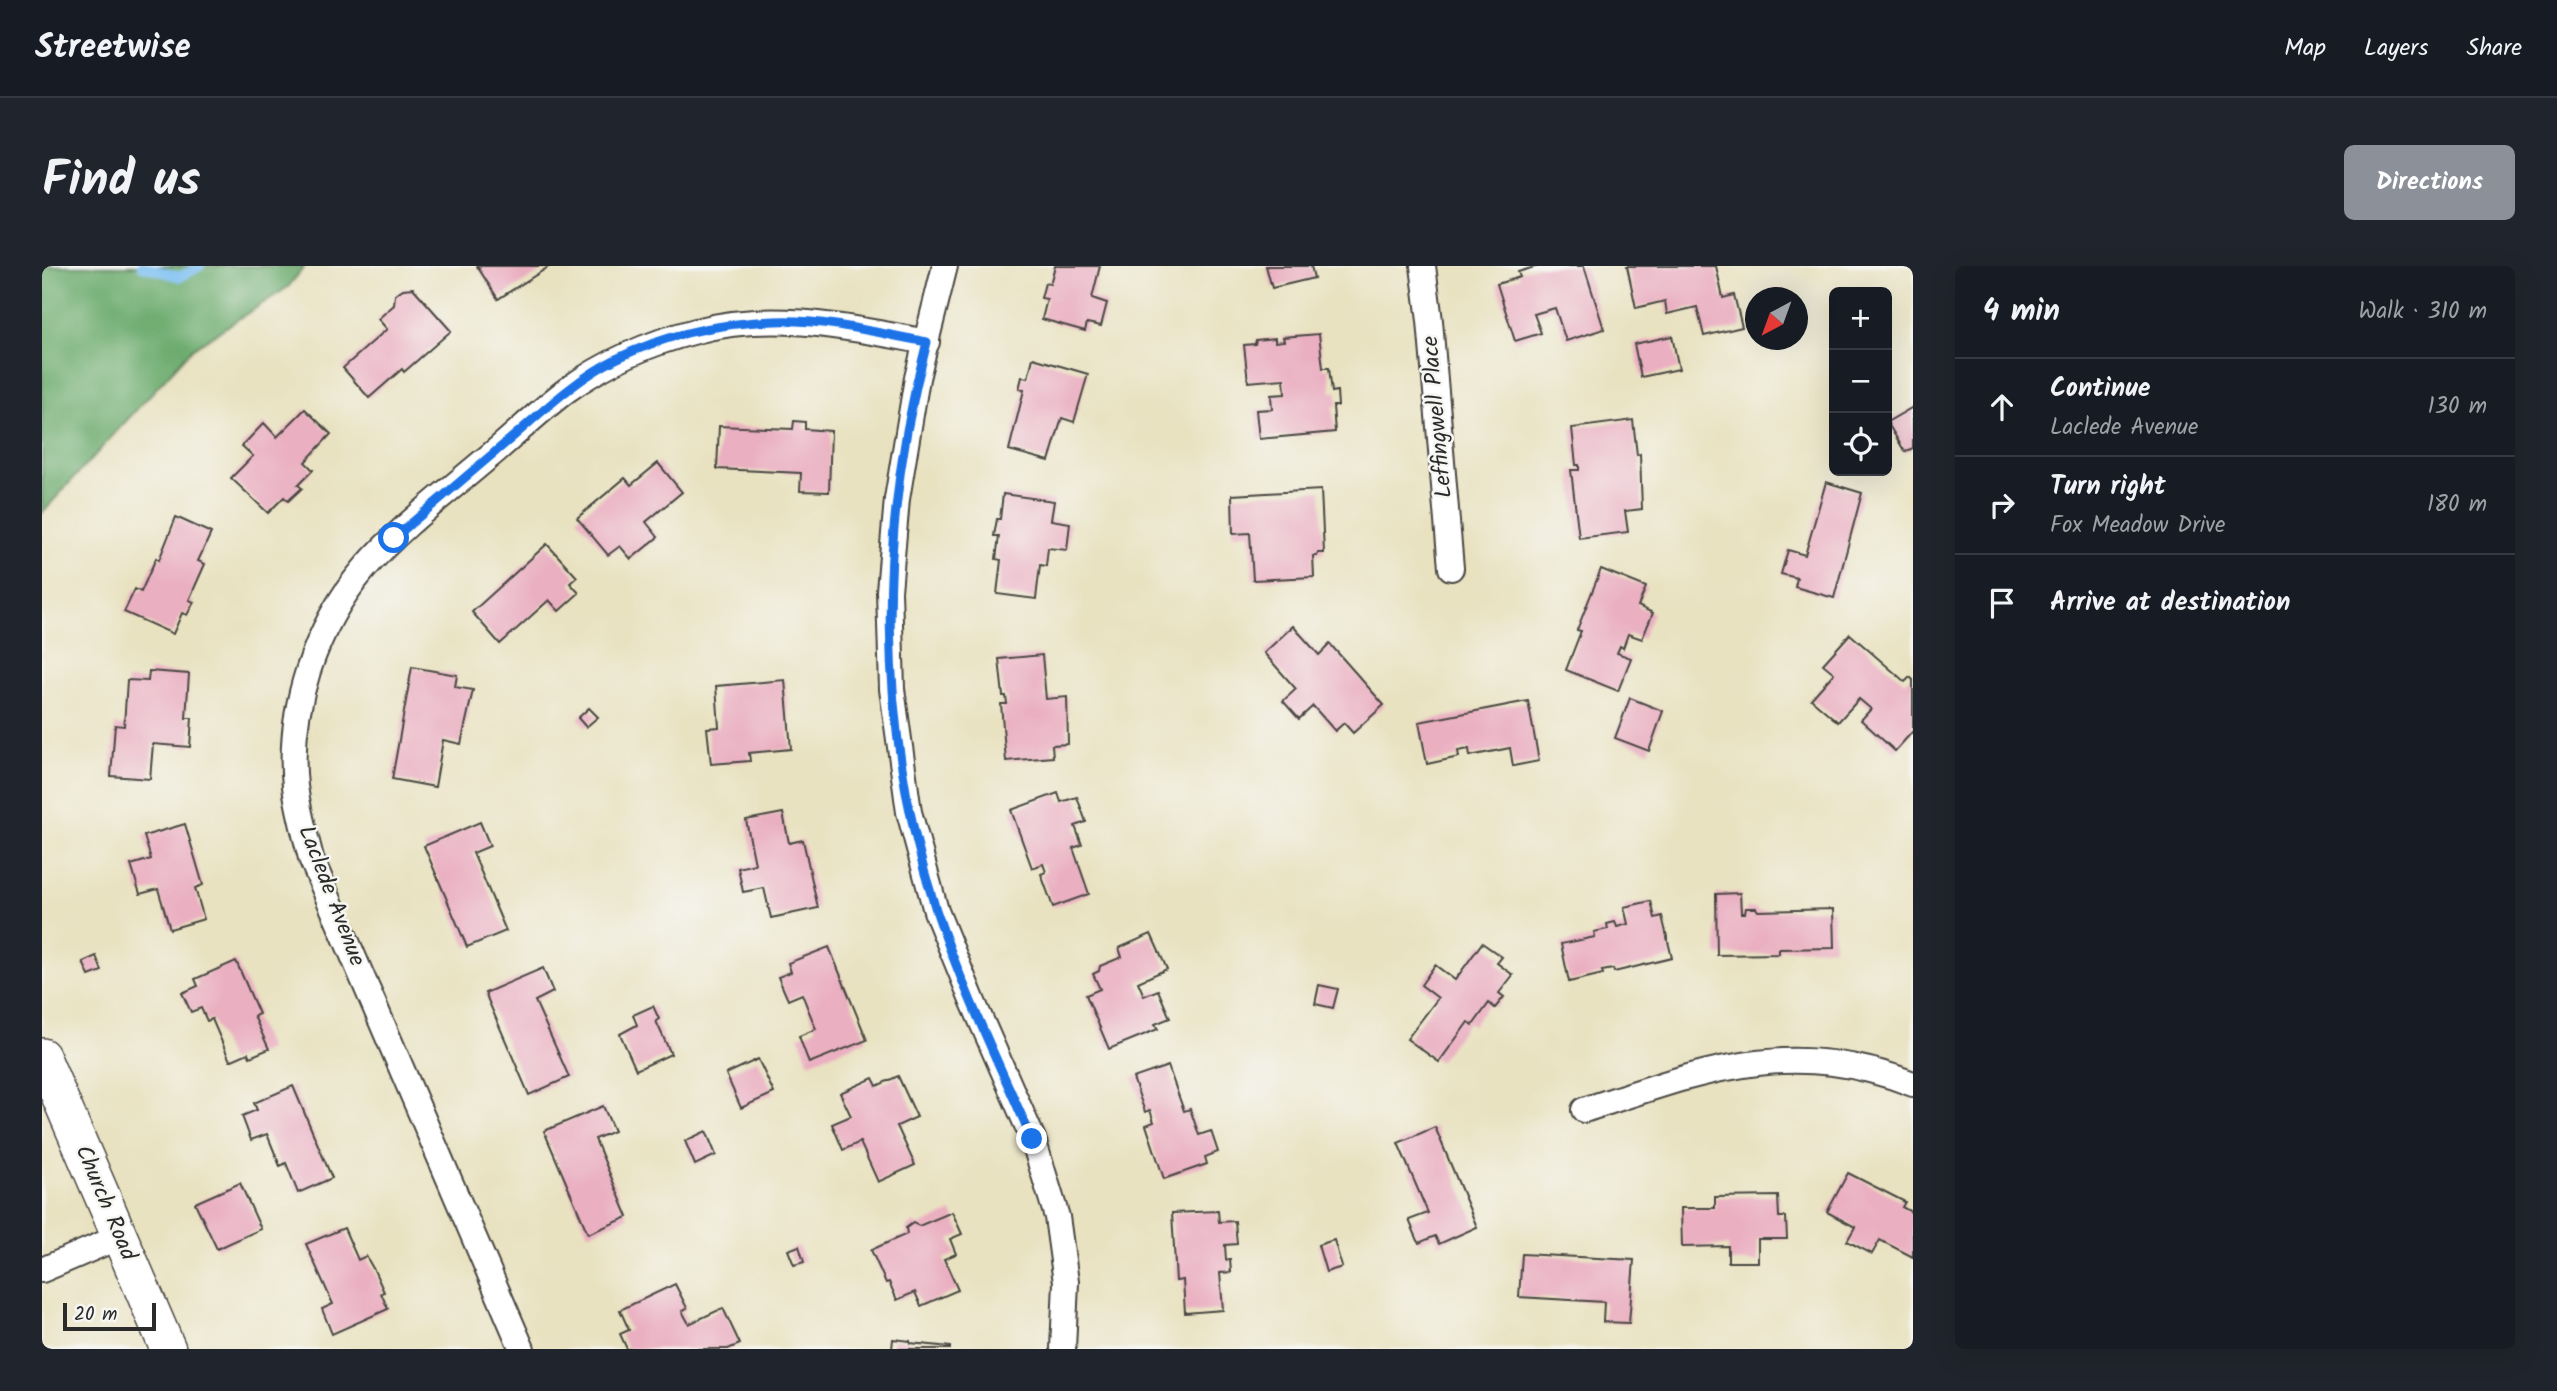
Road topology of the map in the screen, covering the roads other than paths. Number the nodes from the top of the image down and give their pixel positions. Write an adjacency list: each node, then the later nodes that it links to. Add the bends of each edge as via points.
1 (945, 266): 3 (street)
2 (1423, 266): 4 (street, Leffingwell Place)
3 (927, 342): 11 (street, Laclede Avenue, via 836,325 766,321 697,330 614,360 566,391 394,538 344,595 313,658 303,686 295,751 295,785 311,858); 12 (street, via 897,499 889,591 892,688 901,766 936,911 1050,1188 1066,1282)
4 (1451, 568)
5 (42, 1056): 8 (main road, Church Road)
6 (1913, 1084): 7 (street, via 1849,1065 1785,1060 1696,1073)
7 (1584, 1110)
8 (119, 1237): 9 (street); 10 (main road, Church Road)
9 (42, 1270)
10 (168, 1349)
11 (522, 1349)
12 (1063, 1349)

